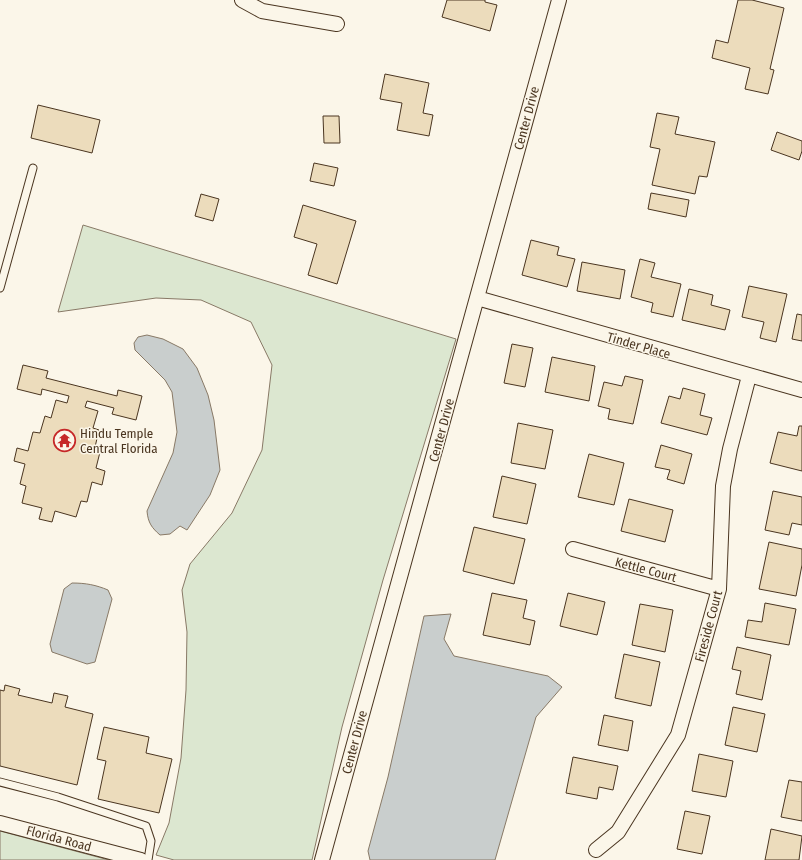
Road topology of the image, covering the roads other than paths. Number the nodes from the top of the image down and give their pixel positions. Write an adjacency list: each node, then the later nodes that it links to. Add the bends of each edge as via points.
1 (242, 0): 3 (street, via 262,11)
2 (559, 0): 6 (street, Center Drive)
3 (337, 24)
4 (33, 168): 5 (lane)
5 (0, 288)
6 (477, 298): 7 (street, Tinder Place); 16 (street, Center Drive)
7 (749, 376): 8 (street, Tinder Place); 10 (street, Fireside Court, via 723,486)
8 (802, 390)
9 (573, 549): 10 (street, Kettle Court)
10 (719, 589): 13 (street, Fireside Court, via 678,735 618,832)
11 (0, 782): 15 (lane, via 58,797 146,826 151,841)
12 (0, 823): 14 (street, Florida Road)
13 (596, 850)
14 (141, 860)
15 (148, 860)
16 (322, 860)

